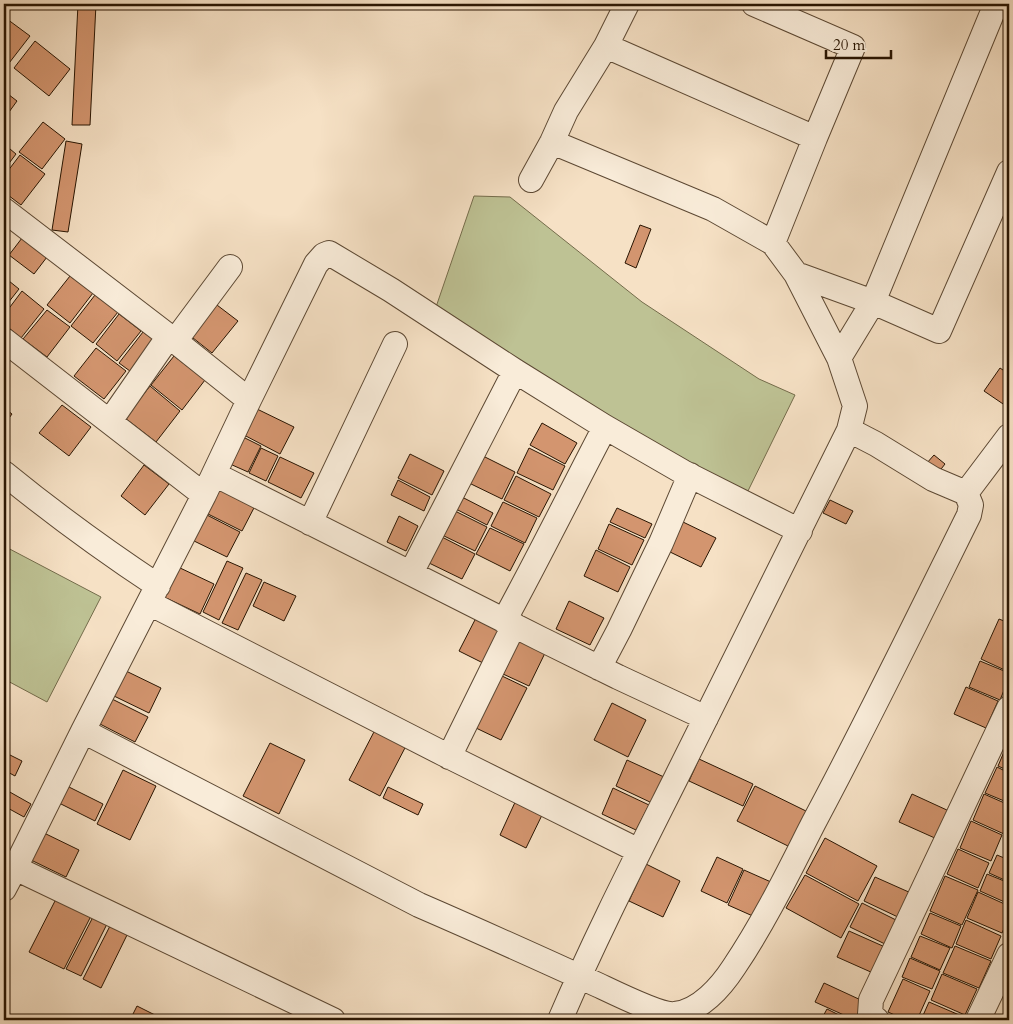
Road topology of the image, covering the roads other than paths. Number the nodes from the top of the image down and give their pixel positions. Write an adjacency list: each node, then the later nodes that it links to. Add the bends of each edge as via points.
1 (627, 4): 4 (street)
2 (754, 4): 5 (street, via 853,47)
3 (996, 4): 13 (street)
4 (606, 46): 5 (street); 6 (street, via 566,110)
5 (815, 138): 10 (street)
6 (552, 142): 8 (street); 10 (street, via 713,209)
7 (1009, 172): 13 (street, via 939,332)
8 (531, 180)
9 (8, 223): 14 (street)
10 (773, 243): 12 (street)
11 (230, 267): 14 (street)
12 (796, 274): 13 (street); 17 (street)
13 (873, 302): 17 (street)
14 (172, 339): 19 (street); 20 (street)
15 (4, 340): 20 (street)
16 (395, 344): 28 (street)
17 (839, 358): 22 (street, via 855,406)
18 (515, 371): 19 (street, via 329,253 316,264); 21 (street); 30 (street)
19 (249, 400): 26 (street)
20 (110, 421): 26 (street)
21 (605, 427): 25 (street); 32 (street, via 531,571)
22 (849, 430): 27 (street, via 933,479); 29 (street)
23 (1009, 436): 27 (street)
24 (4, 473): 31 (street, via 115,557)
25 (690, 474): 29 (street); 33 (street, via 661,543)
26 (209, 485): 28 (street); 31 (street)
27 (966, 493): 42 (street, via 971,505 969,515 842,770 764,918 733,968 708,998 689,1011 672,1015)
28 (310, 523): 30 (street)
29 (800, 531): 35 (street)
30 (411, 574): 32 (street)
31 (153, 595): 36 (street); 37 (street)
32 (509, 623): 33 (street); 37 (street)
33 (599, 668): 35 (street)
34 (1009, 708): 45 (street, via 870,1000 870,1014)
35 (706, 718): 38 (street)
36 (83, 731): 39 (street); 42 (street, via 419,905)
37 (449, 757): 38 (street)
38 (639, 851): 42 (street)
39 (15, 868): 40 (street); 43 (street)
40 (4, 889)
41 (1009, 955): 46 (street)
42 (579, 976): 44 (street)
43 (332, 1020)
44 (560, 1020)
45 (876, 1020)
46 (978, 1020)

